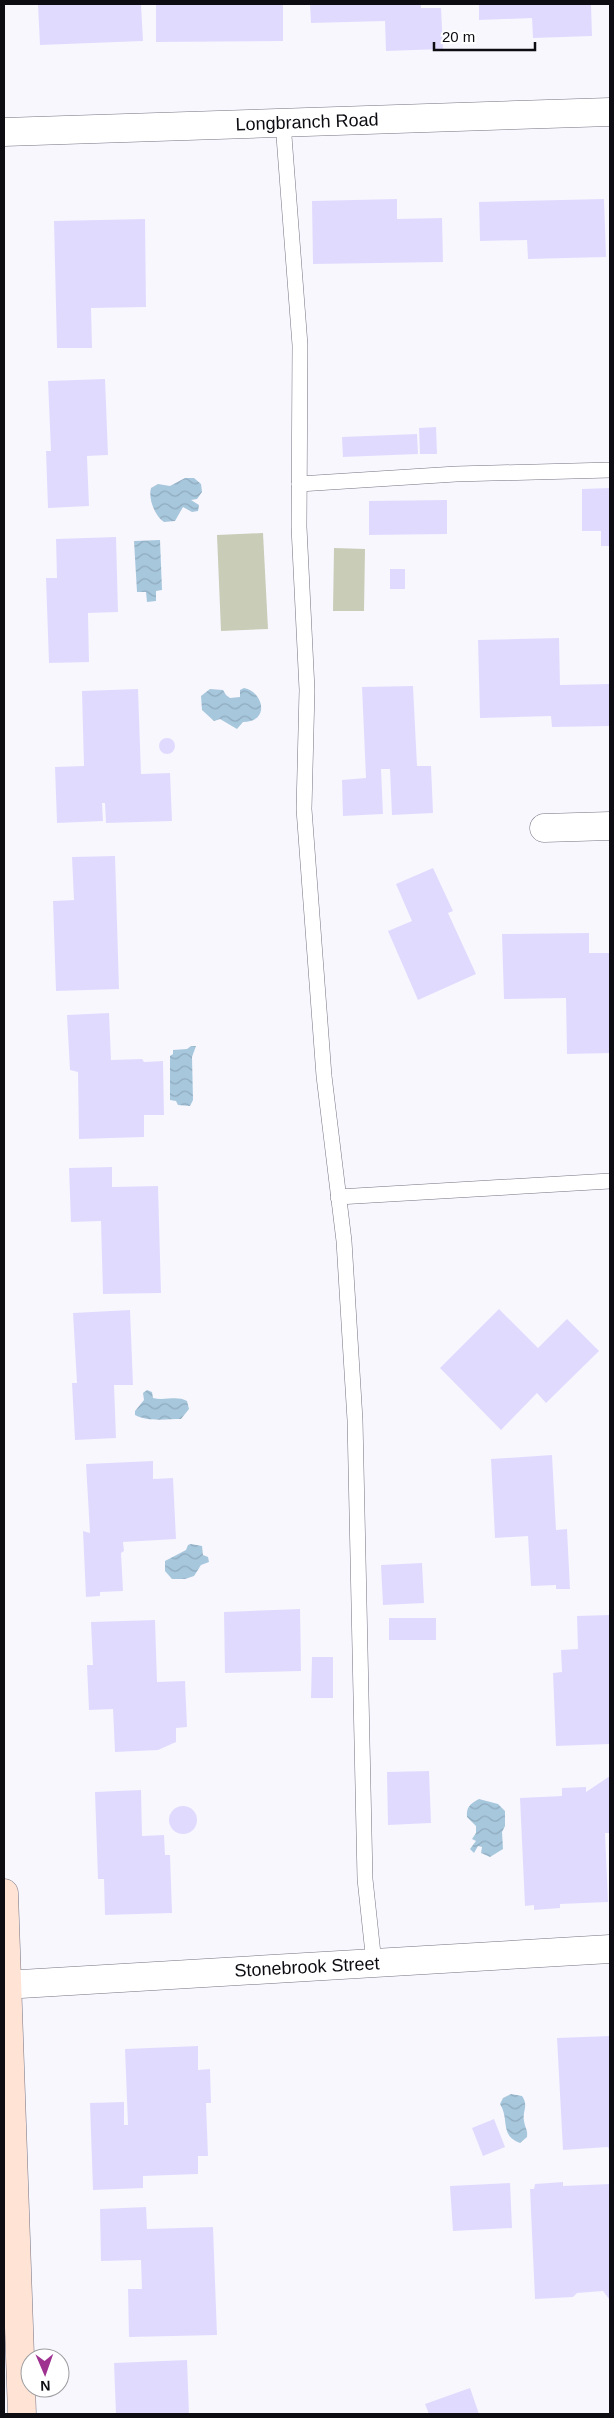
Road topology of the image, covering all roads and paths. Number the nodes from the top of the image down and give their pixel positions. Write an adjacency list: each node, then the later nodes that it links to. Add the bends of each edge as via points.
1 (610, 112): 2 (street, Longbranch Road)
2 (283, 123): 3 (street, Longbranch Road); 5 (lane, via 300,345)
3 (4, 132)
4 (610, 470): 5 (lane, via 456,474)
5 (299, 484): 9 (lane, via 307,690 304,809 324,1076)
6 (610, 826): 7 (street)
7 (544, 828)
8 (610, 1181): 9 (lane)
9 (338, 1197): 12 (lane, via 344,1241 354,1420 365,1879)
10 (4, 1893): 13 (street)
11 (610, 1949): 12 (street, Stonebrook Street)
12 (374, 1963): 13 (street, Stonebrook Street)
13 (5, 1985): 14 (street)
14 (22, 2414)

